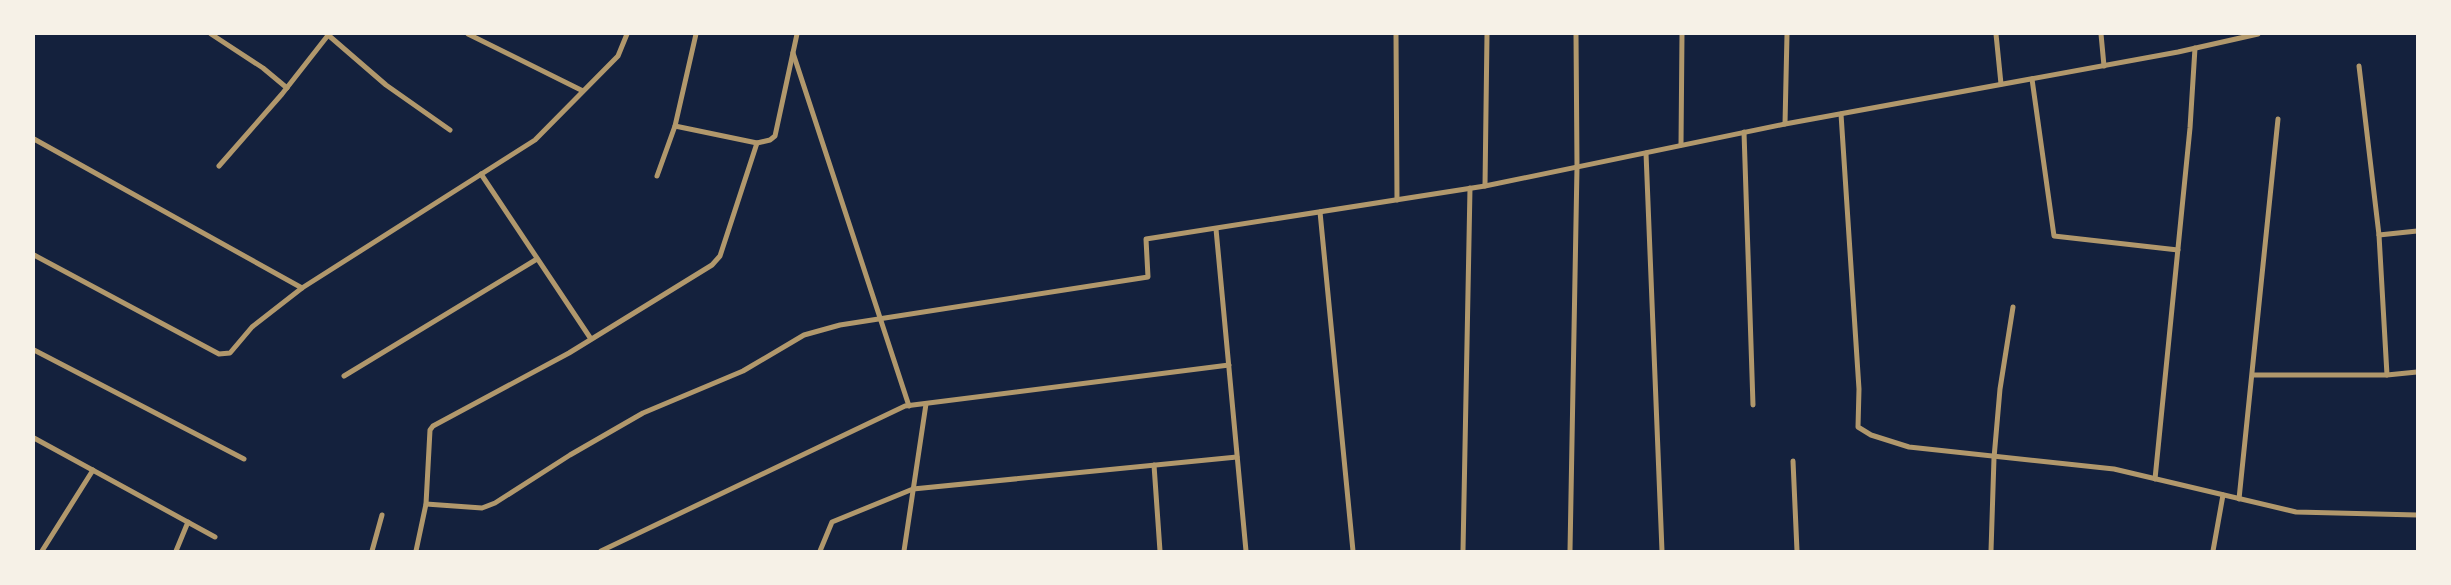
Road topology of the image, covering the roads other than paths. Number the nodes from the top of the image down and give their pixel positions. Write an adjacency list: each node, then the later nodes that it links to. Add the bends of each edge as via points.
1 (211, 34): 21 (street)
2 (328, 34): 21 (street); 27 (street, via 386,85)
3 (468, 34): 22 (street)
4 (627, 34): 22 (street, via 618,56)
5 (696, 34): 26 (street)
6 (797, 34): 16 (street)
7 (1396, 34): 39 (street)
8 (1487, 34): 37 (street)
9 (1576, 34): 34 (street)
10 (1682, 34): 31 (street)
11 (1787, 34): 25 (street)
12 (1996, 34): 20 (street)
13 (2101, 34): 17 (street)
14 (2258, 34): 15 (street)
15 (2195, 48): 17 (street); 44 (street)
16 (793, 53): 30 (street, via 775,136); 49 (street)
17 (2104, 66): 19 (street)
18 (2359, 66): 43 (street)
19 (2032, 79): 20 (street); 44 (street, via 2054,236)
20 (2001, 84): 23 (street)
21 (287, 88): 33 (street)
22 (583, 91): 35 (street, via 535,140)
23 (1841, 114): 25 (street); 62 (street, via 1859,389 1858,427 1871,435 1909,447)
24 (2278, 119): 55 (street)
25 (1785, 124): 28 (street)
26 (675, 126): 30 (street); 36 (street)
27 (450, 130)
28 (1744, 132): 31 (street); 58 (street)
29 (34, 139): 47 (street)
30 (757, 143): 50 (street, via 720,256 712,265)
31 (1681, 145): 32 (street)
32 (1646, 153): 34 (street); 88 (street)
33 (219, 166)
34 (1578, 167): 37 (street); 87 (street)
35 (481, 174): 46 (street); 47 (street)
36 (658, 176)
37 (1485, 186): 38 (street)
38 (1470, 188): 39 (street); 86 (street)
39 (1397, 200): 40 (street)
40 (1320, 212): 41 (street); 85 (street)
41 (1216, 228): 49 (street, via 1146,239 1148,278); 52 (street)
42 (2417, 231): 43 (street)
43 (2379, 235): 54 (street)
44 (2178, 250): 67 (street)
45 (34, 255): 47 (street, via 219,354 230,353 252,327)
46 (537, 258): 50 (street); 56 (street)
47 (302, 288)
48 (2013, 307): 62 (street, via 2000,389)
49 (882, 320): 59 (street); 71 (street, via 840,325 804,335 743,371 643,413 495,504 482,508)
50 (591, 340): 71 (street, via 433,426 430,430)
51 (34, 350): 63 (street)
52 (1229, 365): 57 (street); 61 (street)
53 (2417, 372): 54 (street)
54 (2387, 374): 55 (street)
55 (2253, 375): 70 (street)
56 (344, 376)
57 (926, 404): 59 (street); 68 (street)
58 (1753, 405)
59 (909, 406): 80 (street)
60 (34, 438): 66 (street)
61 (1237, 457): 65 (street); 84 (street)
62 (1994, 458): 67 (street, via 2034,459 2114,469); 90 (street)
63 (244, 459)
64 (1793, 461): 89 (street)
65 (1154, 465): 68 (street); 83 (street)
66 (93, 470): 74 (street); 76 (street)
67 (2155, 479): 69 (street)
68 (913, 489): 81 (street, via 832,522); 82 (street)
69 (2223, 495): 70 (street); 91 (street)
70 (2239, 499): 73 (street, via 2296,512)
71 (426, 504): 79 (street)
72 (382, 515): 78 (street)
73 (2417, 516)
74 (188, 522): 75 (street); 77 (street)
75 (215, 537)
76 (42, 551)
77 (176, 551)
78 (372, 551)
79 (416, 551)
80 (601, 551)
81 (820, 551)
82 (904, 551)
83 (1160, 551)
84 (1246, 551)
85 (1353, 551)
86 (1462, 551)
87 (1570, 551)
88 (1662, 551)
89 (1796, 551)
90 (1991, 551)
91 (2213, 551)

